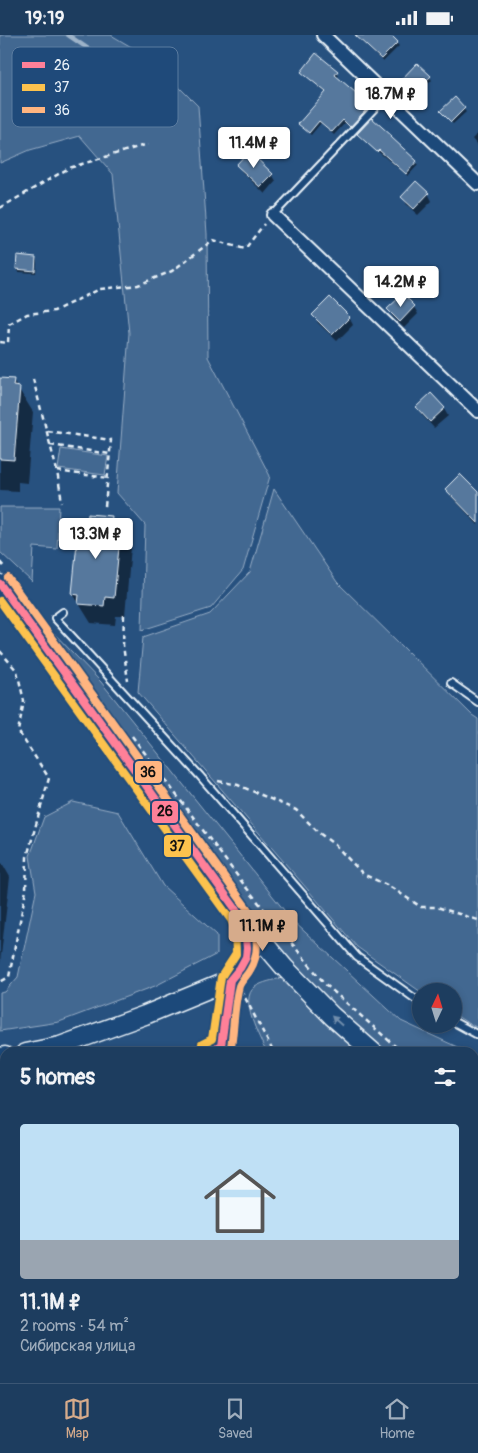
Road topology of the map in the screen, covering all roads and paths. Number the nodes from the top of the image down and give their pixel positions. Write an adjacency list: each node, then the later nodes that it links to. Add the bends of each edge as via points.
1 (323, 35): 2 (street)
2 (386, 96): 4 (street); 6 (lane)
3 (148, 144): 5 (path, via 70,168)
4 (478, 184)
5 (0, 208)
6 (273, 215): 7 (path, via 245,249 213,240 172,271 138,285 100,289 54,311 28,314 10,324 8,343); 9 (street)
7 (0, 342)
8 (33, 379): 10 (path)
9 (478, 411)
10 (47, 431): 11 (path); 12 (path, via 111,440)
11 (50, 445): 12 (path); 13 (path)
12 (110, 454): 14 (path)
13 (57, 471): 14 (path); 15 (path)
14 (108, 478): 16 (path)
15 (62, 502)
16 (105, 507)
17 (0, 562): 18 (path)
18 (3, 577): 27 (main road)
19 (63, 612): 23 (lane, via 55,618)
20 (124, 615): 23 (path, via 123,645)
21 (0, 651): 30 (path, via 17,671 24,701 18,731 49,778 27,857 26,890 9,977)
22 (451, 683): 24 (lane)
23 (130, 700): 26 (lane)
24 (478, 702)
25 (131, 736): 38 (path, via 245,886 325,984)
26 (200, 776): 28 (path, via 238,785 296,810 363,874 421,907 437,907); 31 (lane, via 357,957)
27 (240, 915): 29 (main road, via 248,948); 37 (main road, one-way to 27, via 284,967)
28 (478, 920)
29 (232, 978): 34 (main road, via 145,1015); 35 (lane); 36 (path)
30 (0, 982)
31 (412, 997)
32 (462, 1026): 33 (lane)
33 (478, 1035)
34 (55, 1047)
35 (219, 1047)
36 (271, 1047)
37 (367, 1047)
38 (396, 1047)

